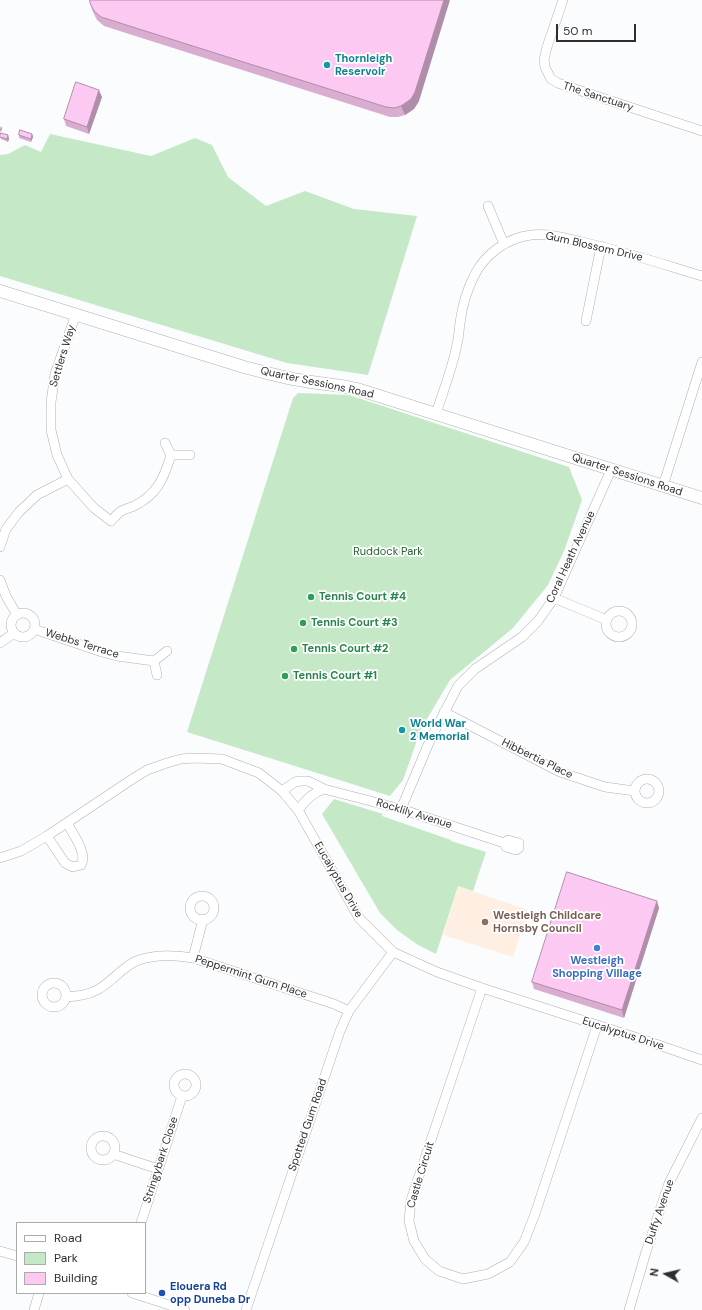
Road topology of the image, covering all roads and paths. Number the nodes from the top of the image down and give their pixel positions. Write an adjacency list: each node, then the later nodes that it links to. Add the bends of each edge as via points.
1 (563, 0): 2 (street, The Sanctuary, via 544,60 551,79)
2 (702, 131)
3 (488, 206): 4 (street)
4 (504, 244): 5 (street, Gum Blossom Drive, via 530,235 543,235); 11 (street, Gum Blossom Drive, via 480,266 467,294 457,345)
5 (601, 246): 6 (street, Gum Blossom Drive); 9 (street)
6 (702, 276)
7 (0, 290): 8 (main road, Quarter Sessions Road)
8 (76, 314): 11 (main road, Quarter Sessions Road, via 244,367 357,389); 16 (street, Settlers Way, via 55,374 51,402 51,430 57,455)
9 (586, 321)
10 (702, 362): 17 (street)
11 (436, 414): 15 (main road, Quarter Sessions Road)
12 (165, 443): 13 (street)
13 (171, 455): 14 (street); 16 (street, Settlers Way, via 167,469 155,491 135,506 120,512 111,521 94,508)
14 (190, 455)
15 (611, 470): 17 (main road, Quarter Sessions Road); 21 (street, Coral Heath Avenue)
16 (68, 479): 19 (street, via 37,495 19,512 6,529)
17 (663, 486): 18 (main road, Quarter Sessions Road)
18 (702, 498)
19 (0, 547)
20 (0, 580): 22 (street)
21 (554, 598): 23 (street); 30 (street, Coral Heath Avenue, via 538,621 522,637 475,669 458,686)
22 (17, 614): 24 (street, via 30,616 34,622); 25 (street, via 12,621)
23 (607, 620)
24 (34, 629): 25 (street, via 25,637); 28 (street, Webbs Terrace, via 109,654)
25 (14, 633): 26 (street)
26 (0, 643)
27 (167, 651): 28 (street)
28 (154, 661): 29 (street)
29 (157, 675)
30 (444, 712): 33 (street, Hibbertia Place, via 560,772 605,787); 34 (street, Coral Heath Avenue)
31 (324, 789): 32 (street, Rocklily Avenue, via 308,781 300,781); 34 (street, Rocklily Avenue); 35 (street, via 308,798)
32 (282, 791): 35 (street, Eucalyptus Drive); 36 (street, Eucalyptus Drive, via 259,773 222,760 181,759 147,770)
33 (635, 791)
34 (401, 809): 38 (street, Rocklily Avenue)
35 (298, 810): 41 (street, Eucalyptus Drive, via 360,918)
36 (67, 823): 37 (street, Eucalyptus Drive); 37 (street, via 82,851 81,865 73,867 65,863)
37 (47, 836): 39 (street, Eucalyptus Drive, via 21,851)
38 (504, 842)
39 (0, 858)
40 (203, 919): 42 (street)
41 (393, 952): 43 (street, Eucalyptus Drive, via 437,972); 45 (street, Spotted Gum Road)
42 (193, 958): 44 (street, Peppermint Gum Place, via 147,958 128,966 98,989); 45 (street, Peppermint Gum Place)
43 (482, 988): 46 (street, Eucalyptus Drive); 46 (street, Castle Circuit, via 411,1200 409,1221 414,1241 425,1259 439,1271 463,1279 488,1274 510,1262 524,1242 536,1214)
44 (66, 997)
45 (349, 1011): 60 (street, Spotted Gum Road)
46 (597, 1026): 47 (street, Eucalyptus Drive)
47 (702, 1060)
48 (182, 1096): 51 (street, Stringybark Close)
49 (702, 1118): 61 (street, Duffy Avenue, via 669,1183)
50 (113, 1154): 51 (street)
51 (158, 1169): 52 (street, Stringybark Close)
52 (141, 1222)
53 (0, 1251): 54 (street)
54 (16, 1256)
55 (40, 1294): 58 (street)
56 (134, 1294): 57 (street)
57 (155, 1306): 59 (street)
58 (34, 1310)
59 (185, 1310)
60 (246, 1310)
61 (629, 1310)

